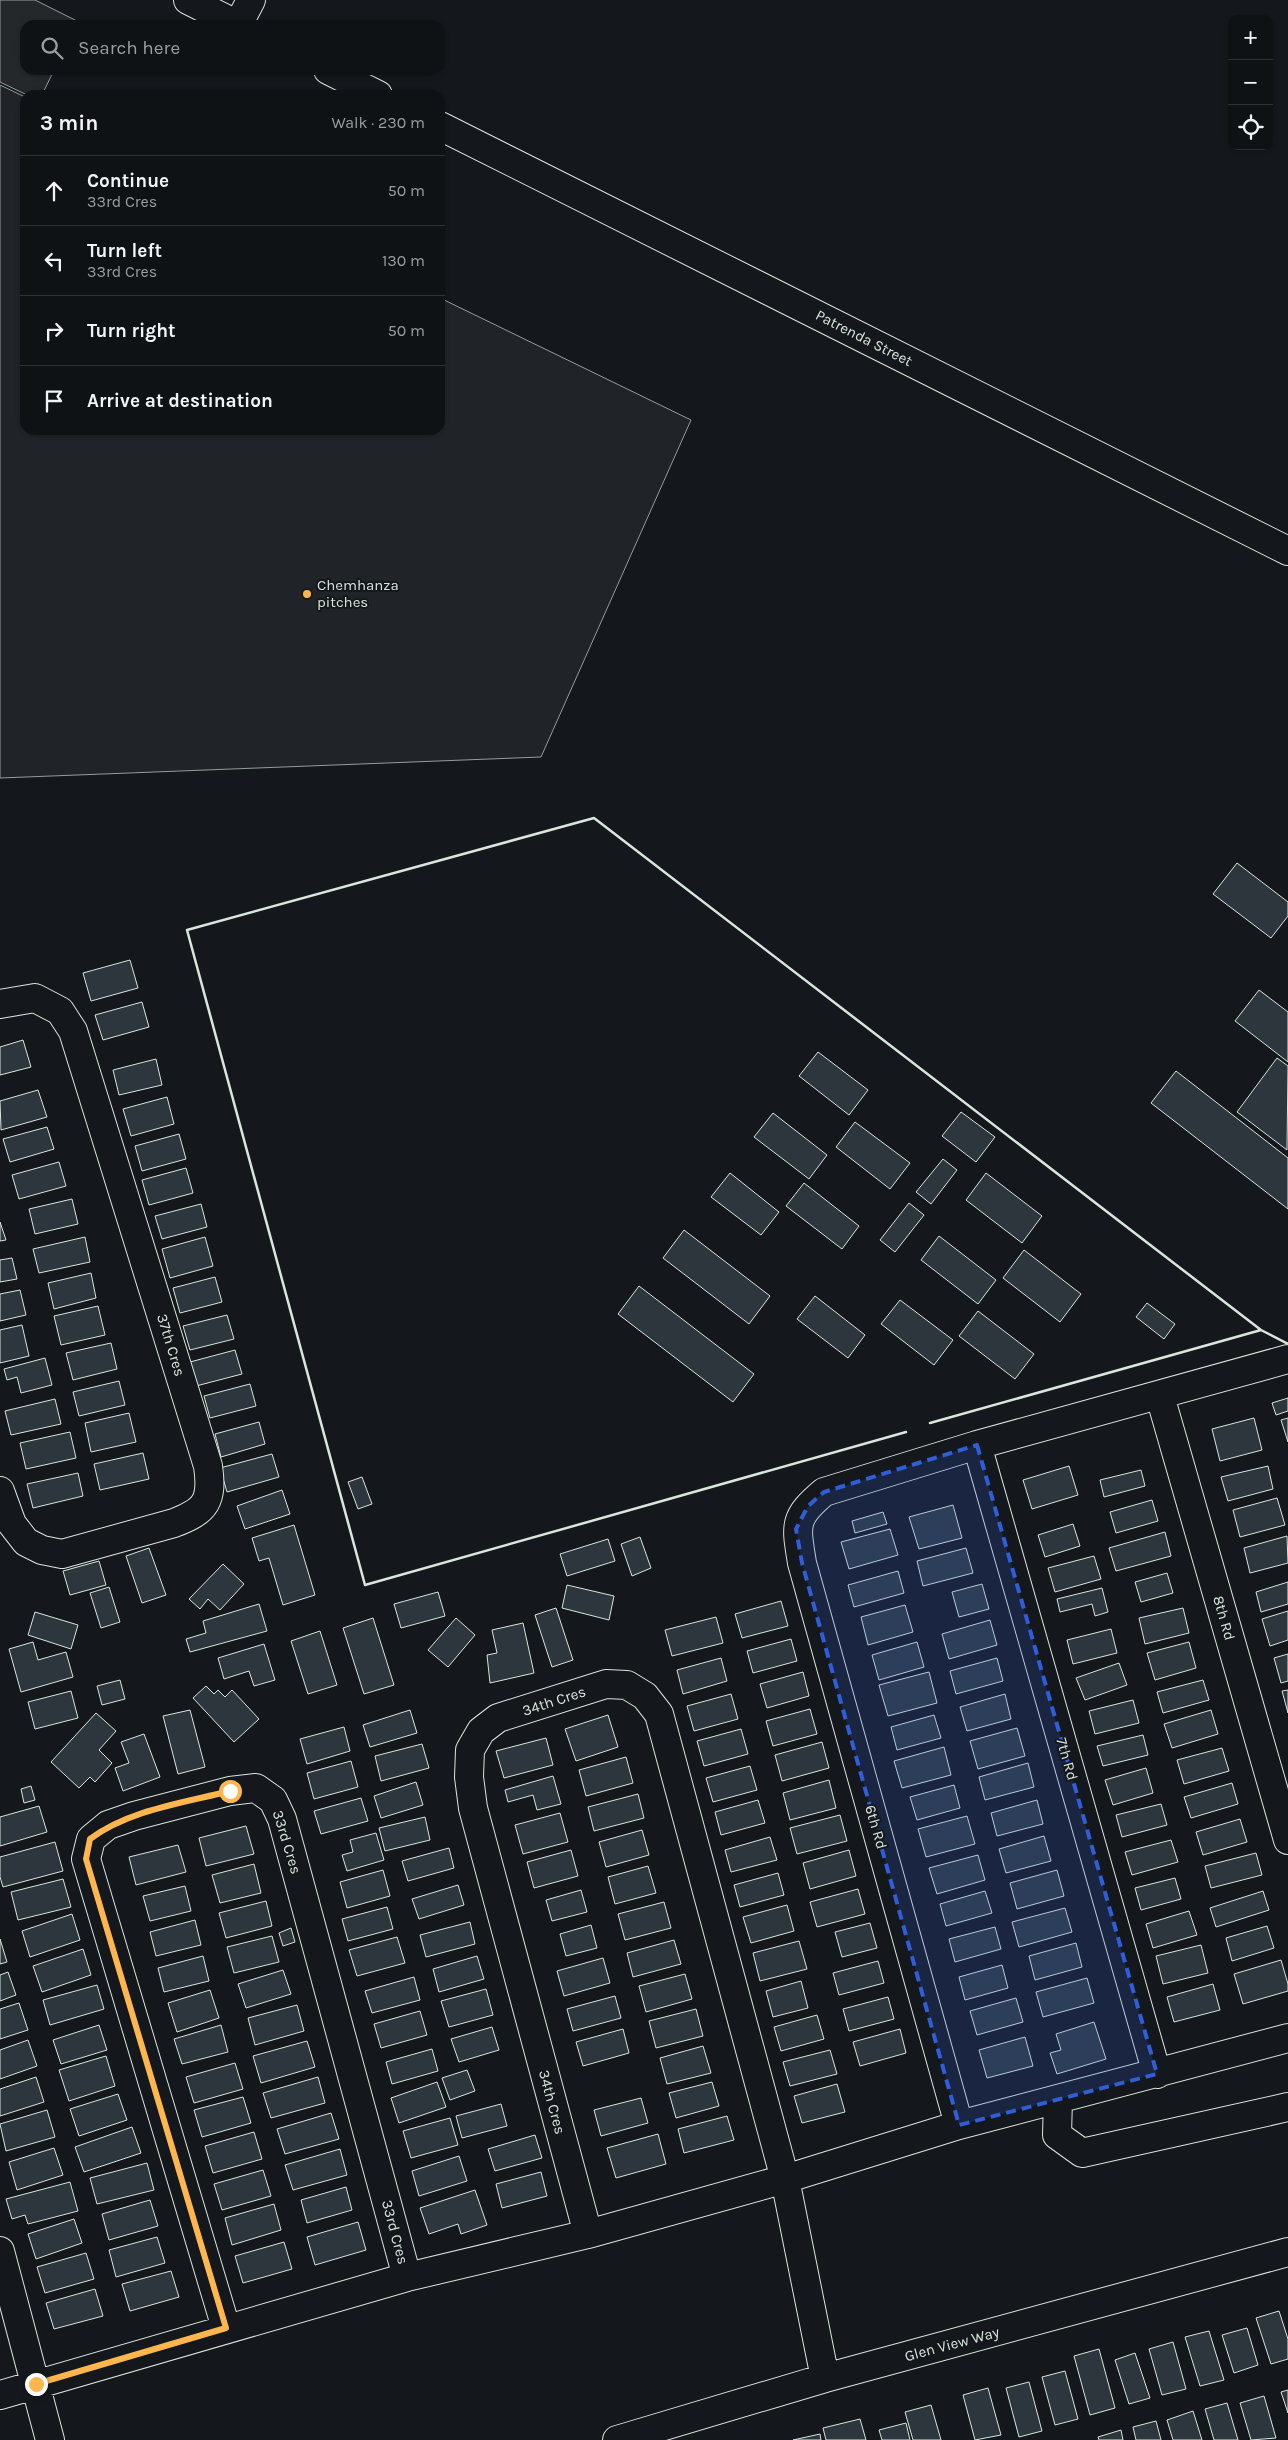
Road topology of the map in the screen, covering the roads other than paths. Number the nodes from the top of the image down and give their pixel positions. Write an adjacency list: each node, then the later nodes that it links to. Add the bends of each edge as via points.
1 (188, 0): 3 (street)
2 (251, 0): 4 (street)
3 (228, 20)
4 (241, 20)
5 (338, 75): 6 (street)
6 (368, 90)
7 (445, 129): 8 (street, Patrenda Street)
8 (1288, 551)
9 (0, 1004): 13 (street, 37th Cres, via 35,998 60,1011 73,1031 208,1466 211,1486 205,1507 192,1516 62,1554 42,1550 26,1542 12,1524)
10 (1288, 1359): 11 (street)
11 (1160, 1396): 12 (street); 14 (street, 8th Rd)
12 (977, 1445): 16 (street, 7th Rd); 19 (street, 6th Rd, via 824,1492 808,1506 796,1529 802,1563)
13 (0, 1491)
14 (1288, 1840)
15 (1288, 2038): 16 (street)
16 (1156, 2074): 17 (street)
17 (1058, 2099): 18 (street, via 1057,2135 1082,2152); 19 (street)
18 (1288, 2107)
19 (959, 2125): 20 (street)
20 (785, 2179): 21 (street); 21 (street, 34th Cres, via 659,1714 645,1696 627,1685 606,1684 498,1718 481,1731 470,1750 469,1777 473,1808); 26 (street, 34th Cres)
21 (588, 2234): 24 (street)
22 (0, 2251): 27 (street)
23 (1288, 2252): 26 (street, Glen View Way)
24 (407, 2277): 25 (street); 25 (street, 33rd Cres, via 282,1819 274,1800 256,1788 230,1791 134,1816 108,1825 90,1839 86,1859)
25 (226, 2328): 27 (street)
26 (825, 2378): 29 (street, Glen View Way)
27 (36, 2384): 28 (street); 30 (street)
28 (0, 2395)
29 (626, 2439)
30 (50, 2440)

